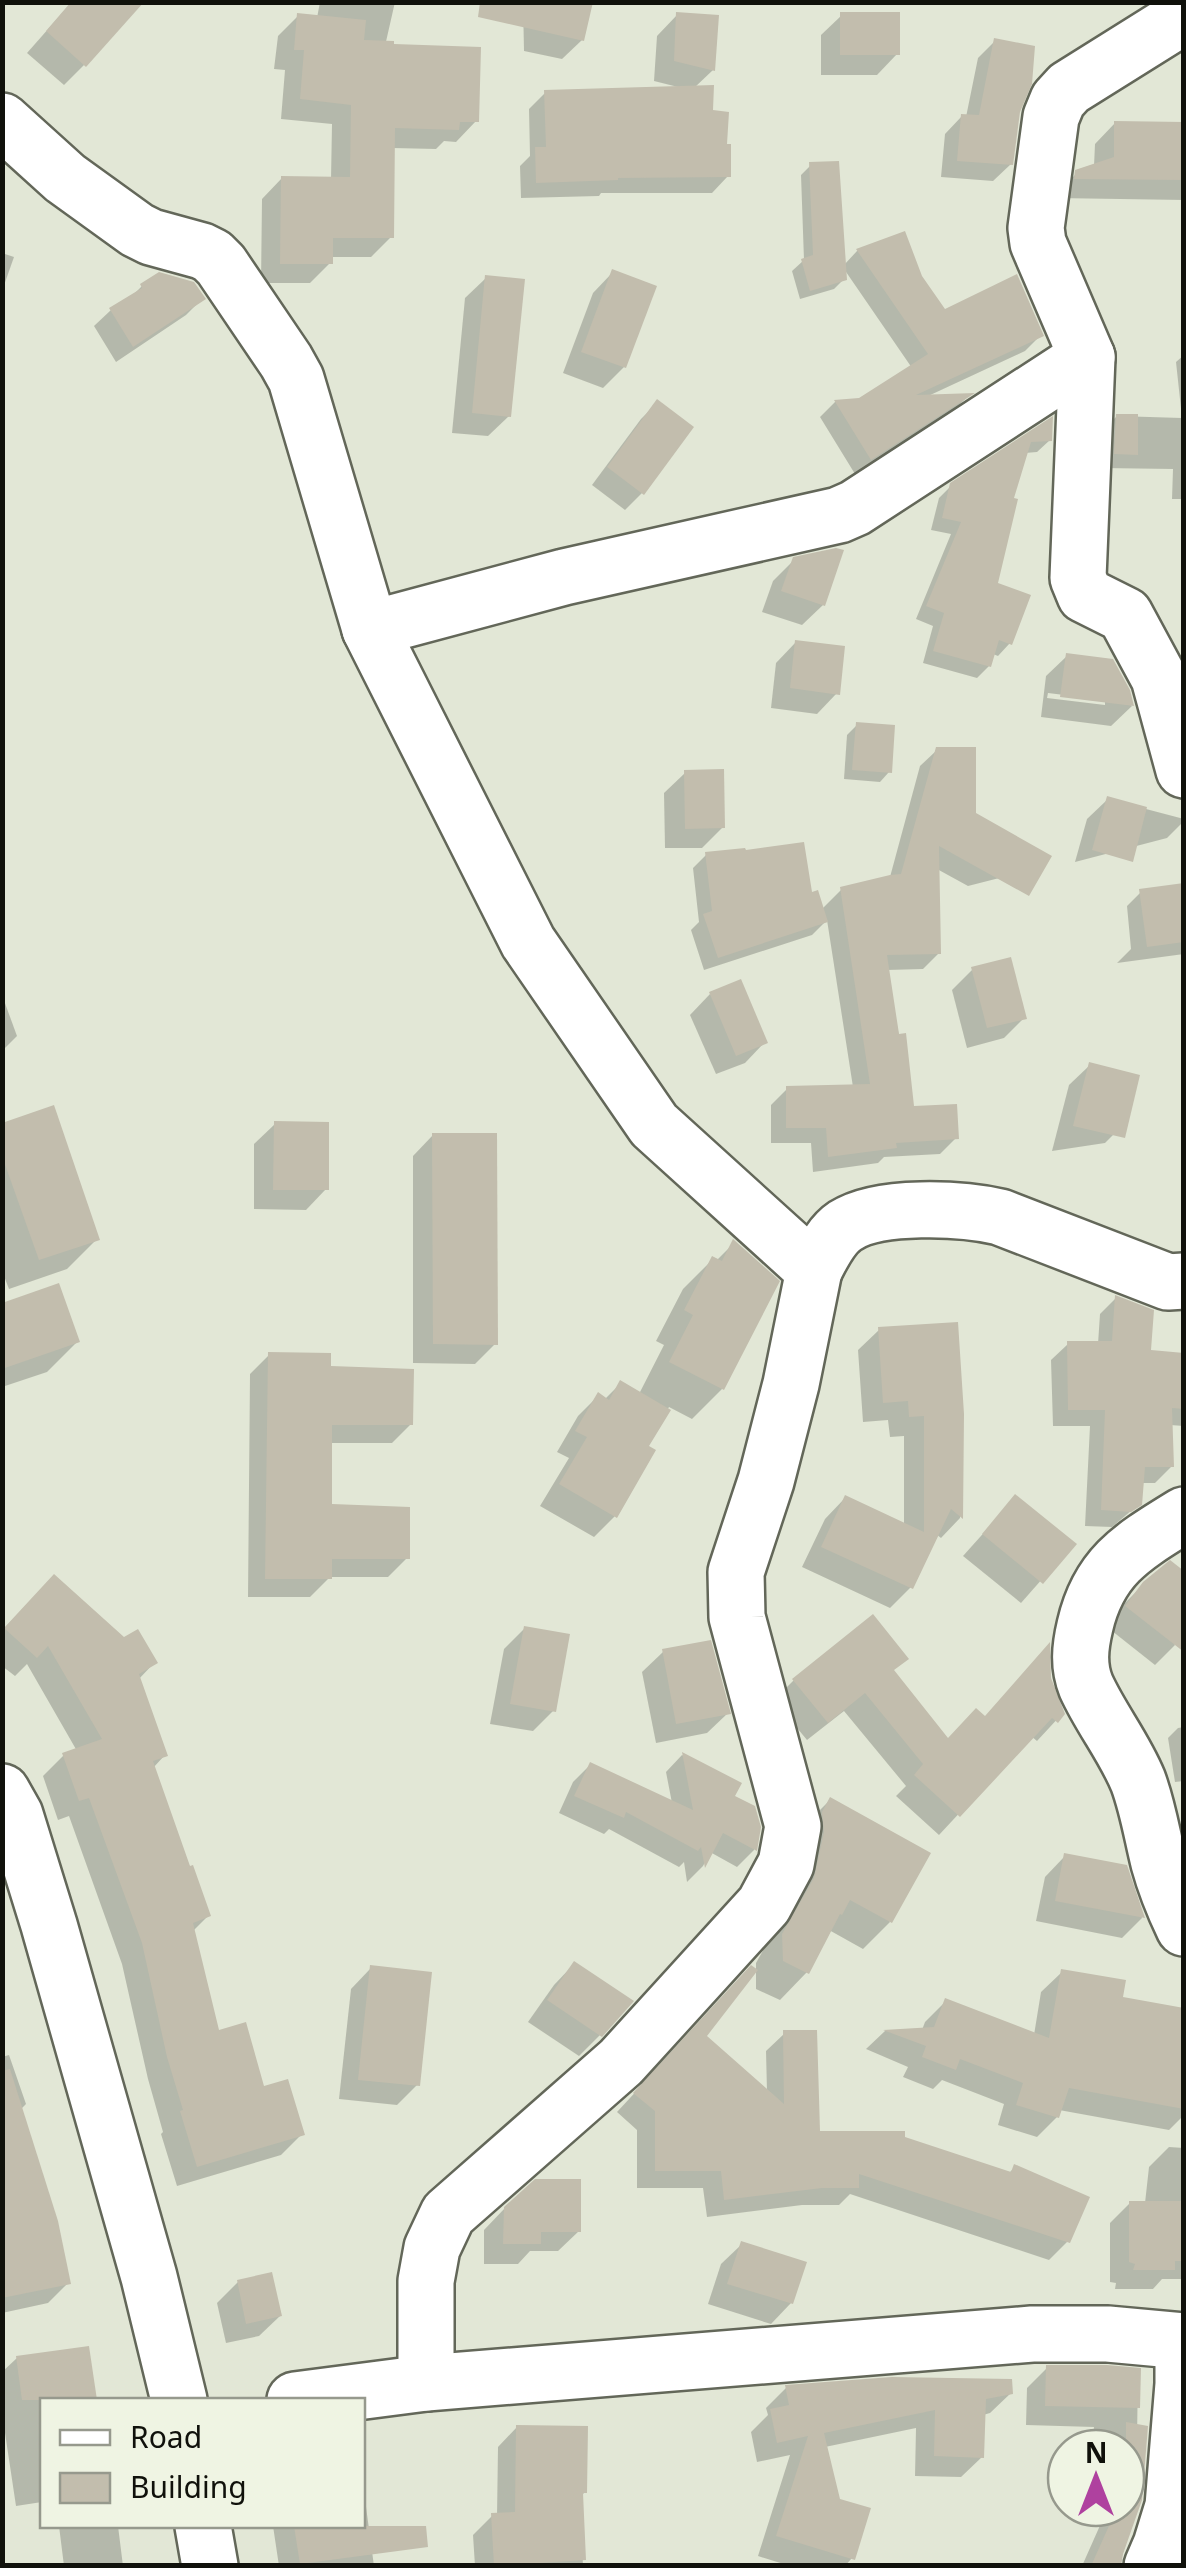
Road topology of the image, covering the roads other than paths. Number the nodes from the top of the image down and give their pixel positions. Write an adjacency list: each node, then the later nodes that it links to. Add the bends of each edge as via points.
1 (1184, 16): 3 (street, via 1069,88 1051,117 1038,243)
2 (2, 120): 4 (street, via 136,230 202,251 221,265 296,379)
3 (1087, 357): 4 (street, via 839,516 564,577); 5 (street, via 1080,587 1125,615 1158,678)
4 (370, 629): 6 (street, via 528,942 588,1031 654,1125)
5 (1184, 770)
6 (814, 1270): 7 (street, via 831,1238 867,1217 973,1210 1168,1282); 12 (street, via 766,1481 736,1572 737,1617 792,1826 786,1864 764,1905 621,2062 448,2214 426,2281)
7 (1184, 1281)
8 (1184, 1515): 10 (street, via 1108,1572 1091,1601 1080,1654 1086,1686 1146,1802 1159,1863)
9 (2, 1792): 13 (street, via 49,1926)
10 (1184, 1928)
11 (1183, 2341): 12 (street, via 1032,2334); 17 (street, via 1173,2506)
12 (426, 2383): 14 (street)
13 (179, 2398)
14 (310, 2398)
15 (202, 2528): 16 (street)
16 (210, 2566)
17 (1152, 2566)

